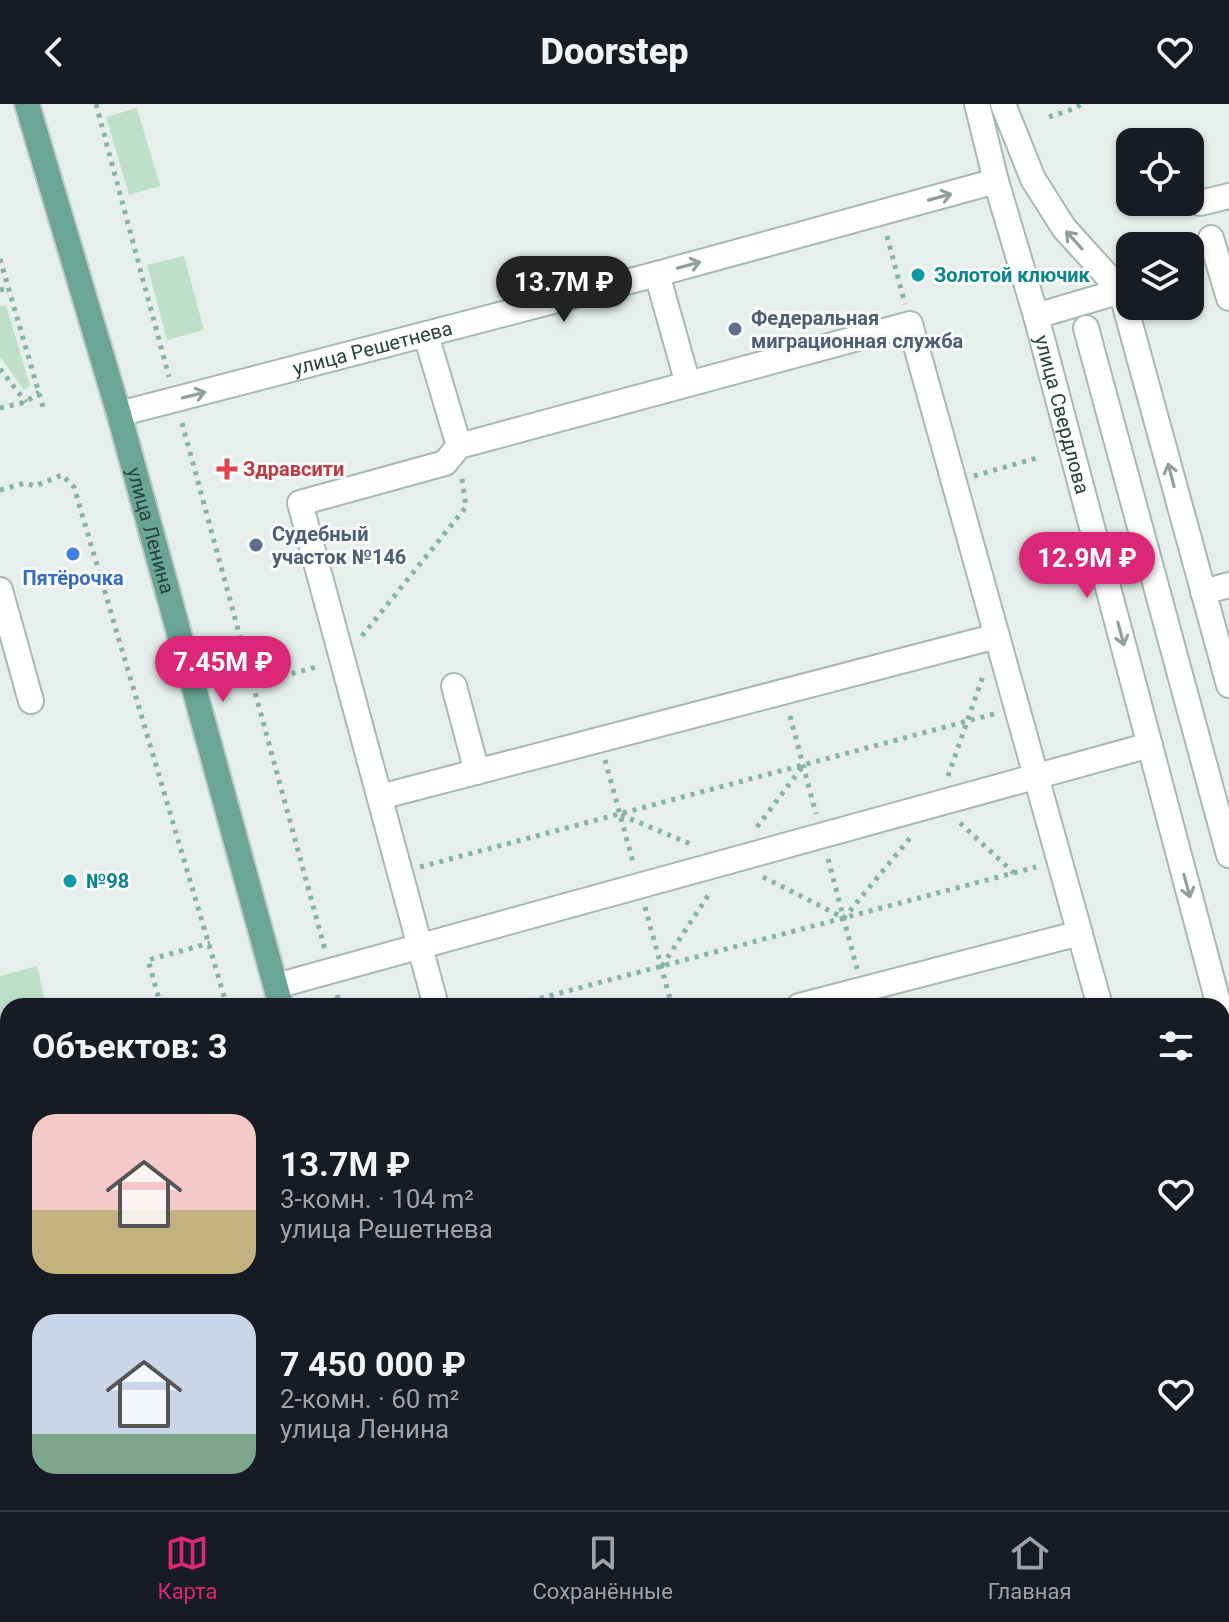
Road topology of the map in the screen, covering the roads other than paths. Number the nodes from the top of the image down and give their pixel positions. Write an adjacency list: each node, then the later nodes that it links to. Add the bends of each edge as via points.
1 (27, 104): 17 (main road, улица Ленина)
2 (977, 104): 4 (street, улица Свердлова)
3 (1003, 104): 9 (street, one-way to 3, via 1064,228 1033,179)
4 (996, 181): 8 (street, улица Решетнева, one-way to 4); 12 (street, улица Свердлова)
5 (1229, 196): 6 (street)
6 (1204, 202)
7 (1211, 238): 10 (street)
8 (657, 274): 15 (street, улица Решетнева); 16 (street)
9 (1116, 285)
10 (1228, 290)
11 (1116, 292): 12 (street)
12 (1036, 316): 26 (street, улица Свердлова, one-way to 26)
13 (1129, 320): 21 (street, one-way to 13)
14 (1086, 328): 30 (street)
15 (426, 335): 17 (street, улица Решетнева, one-way to 15); 18 (street)
16 (688, 384): 18 (street); 22 (street, via 910,324)
17 (119, 414): 33 (main road, улица Ленина)
18 (459, 446): 29 (street, via 445,463 300,503)
19 (1229, 585): 21 (street)
20 (0, 590): 25 (street)
21 (1203, 592): 23 (street)
22 (997, 636): 27 (street); 28 (street)
23 (1229, 685)
24 (454, 686): 27 (street)
25 (31, 701)
26 (1150, 745): 28 (street); 37 (street, улица Свердлова, one-way to 37)
27 (477, 772): 29 (street)
28 (1036, 777): 31 (street); 32 (street)
29 (380, 797): 32 (street)
30 (1229, 855)
31 (1080, 933): 35 (street); 36 (street)
32 (420, 946): 33 (street, via 331,971); 34 (street)
33 (278, 996)
34 (434, 998)
35 (830, 998)
36 (1098, 998)
37 (1217, 998)

